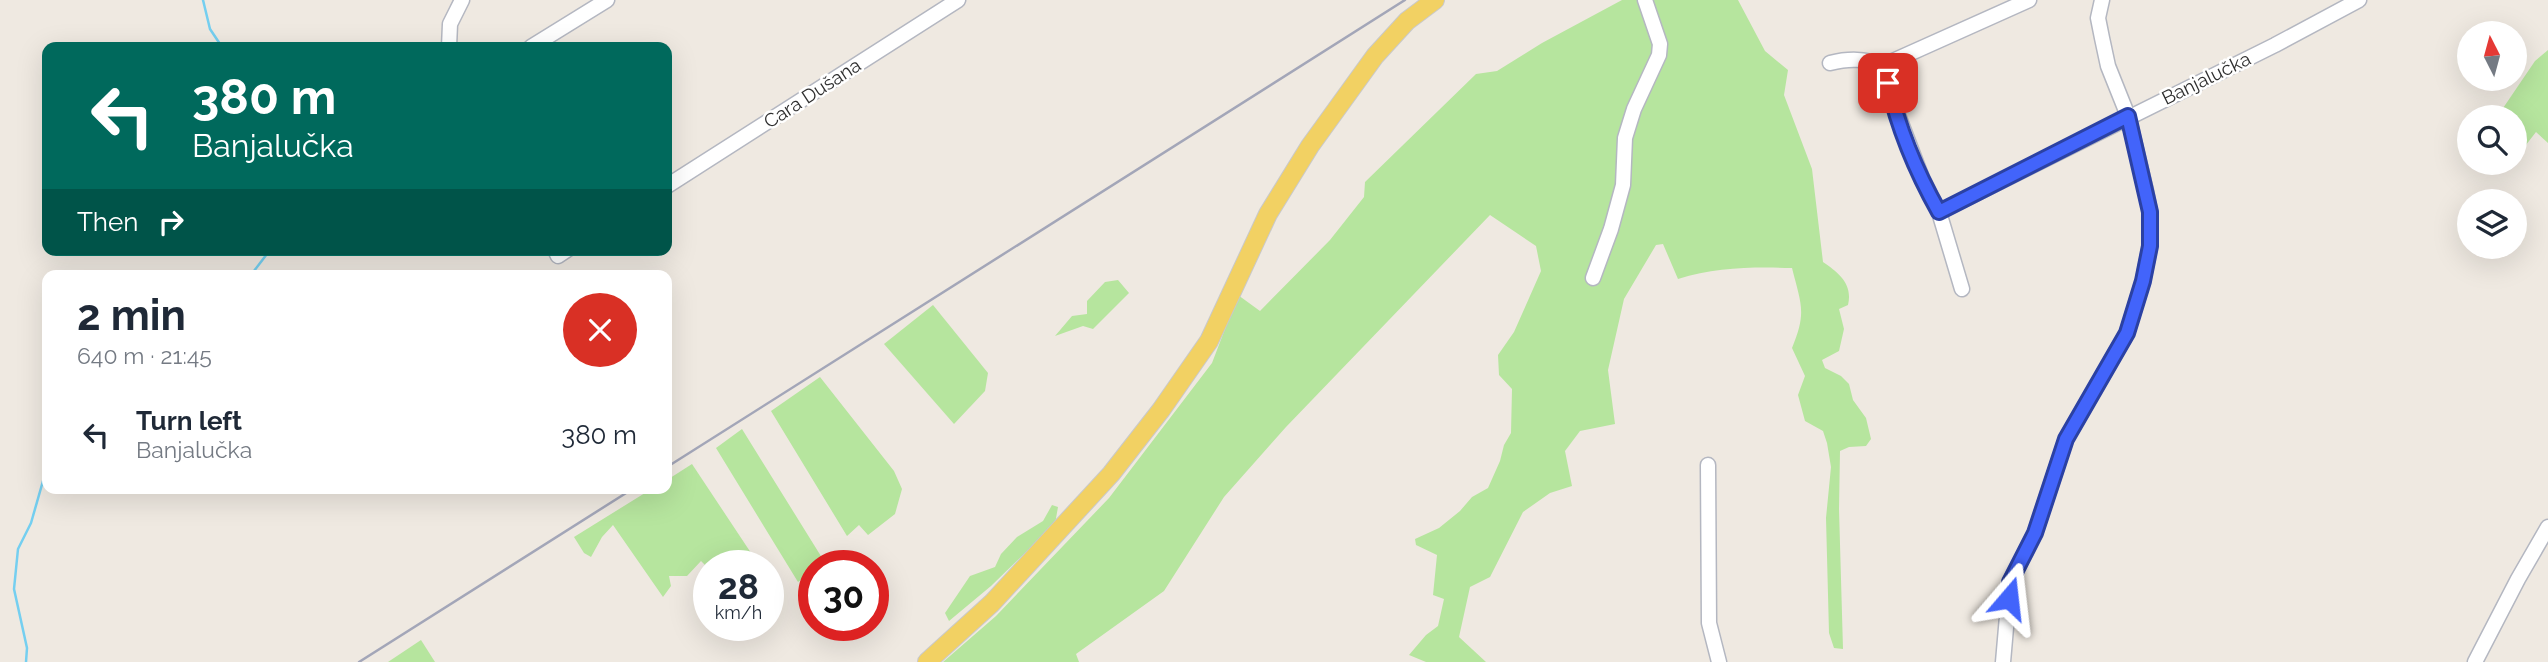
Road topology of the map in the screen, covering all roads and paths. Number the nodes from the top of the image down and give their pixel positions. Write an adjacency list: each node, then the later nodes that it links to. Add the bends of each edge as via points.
1 (462, 0): 9 (street, via 450,23)
2 (607, 0): 10 (street)
3 (958, 0): 14 (street, Cara Dušana)
4 (1435, 0): 20 (main road, via 1375,56 1310,146 1268,214 1209,341 1161,410 1111,474 992,603)
5 (1645, 0): 16 (street, via 1660,44 1659,55 1625,138 1623,185)
6 (2029, 0): 12 (street)
7 (2102, 0): 13 (street, via 2098,18 2108,66)
8 (2359, 0): 13 (street, Banjalučka)
9 (449, 42)
10 (539, 42)
11 (1830, 63): 12 (street, via 1860,59)
12 (1884, 65): 15 (street, via 1892,102)
13 (2128, 116): 15 (street, Banjalučka); 22 (street, via 2150,212 2143,281 2127,333 2066,439 2035,533 2010,582)
14 (672, 184)
15 (1939, 212): 17 (street)
16 (1594, 278)
17 (1962, 289)
18 (1708, 465): 21 (street, via 1709,623)
19 (2548, 527): 23 (street)
20 (927, 662)
21 (1719, 662)
22 (2003, 662)
23 (2475, 662)

